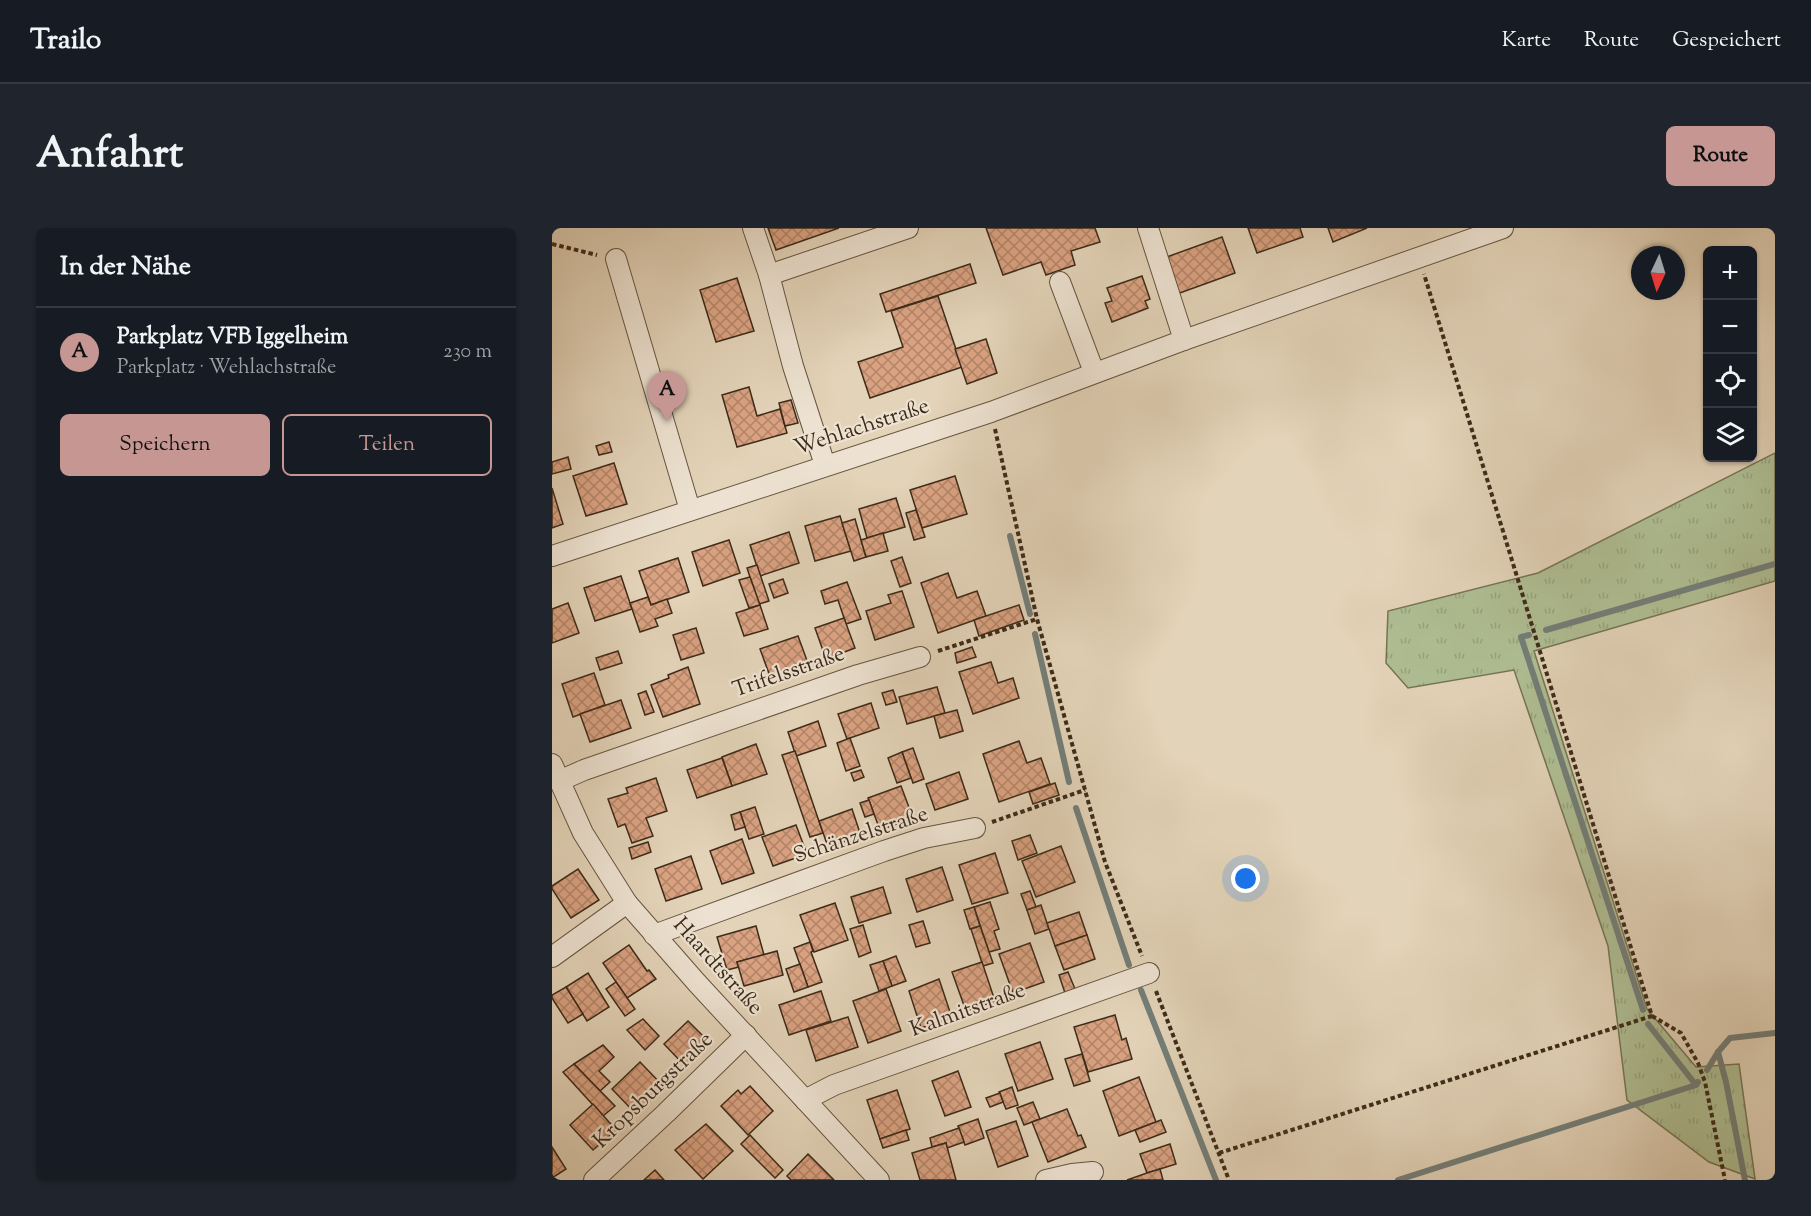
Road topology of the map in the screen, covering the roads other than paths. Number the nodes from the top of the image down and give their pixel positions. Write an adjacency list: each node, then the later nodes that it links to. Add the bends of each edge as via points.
1 (753, 228): 6 (street)
2 (908, 228): 6 (street)
3 (1148, 228): 8 (street)
4 (1503, 228): 8 (street, Wehlachstraße)
5 (616, 259): 11 (street)
6 (769, 275): 10 (street)
7 (1060, 282): 9 (street)
8 (1184, 340): 9 (street, Wehlachstraße)
9 (1094, 372): 10 (street, Wehlachstraße, via 991,411)
10 (825, 465): 11 (street, Wehlachstraße)
11 (690, 510): 12 (street, Wehlachstraße)
12 (552, 556)
13 (920, 657): 14 (street, Trifelsstraße, via 836,682 584,770)
14 (556, 772): 16 (street, Haardtstraße, via 583,833)
15 (975, 828): 17 (street, Schänzelstraße, via 914,841)
16 (627, 903): 17 (street, Haardtstraße); 18 (street)
17 (654, 934): 20 (street, Haardtstraße)
18 (552, 957)
19 (1149, 973): 21 (street, Kalmitstraße, via 834,1085)
20 (746, 1035): 21 (street, Haardtstraße); 24 (street, Kropsburgstraße)
21 (805, 1100): 23 (street, Haardtstraße)
22 (1093, 1172): 25 (street)
23 (873, 1178)
24 (594, 1180)
25 (1046, 1180)

